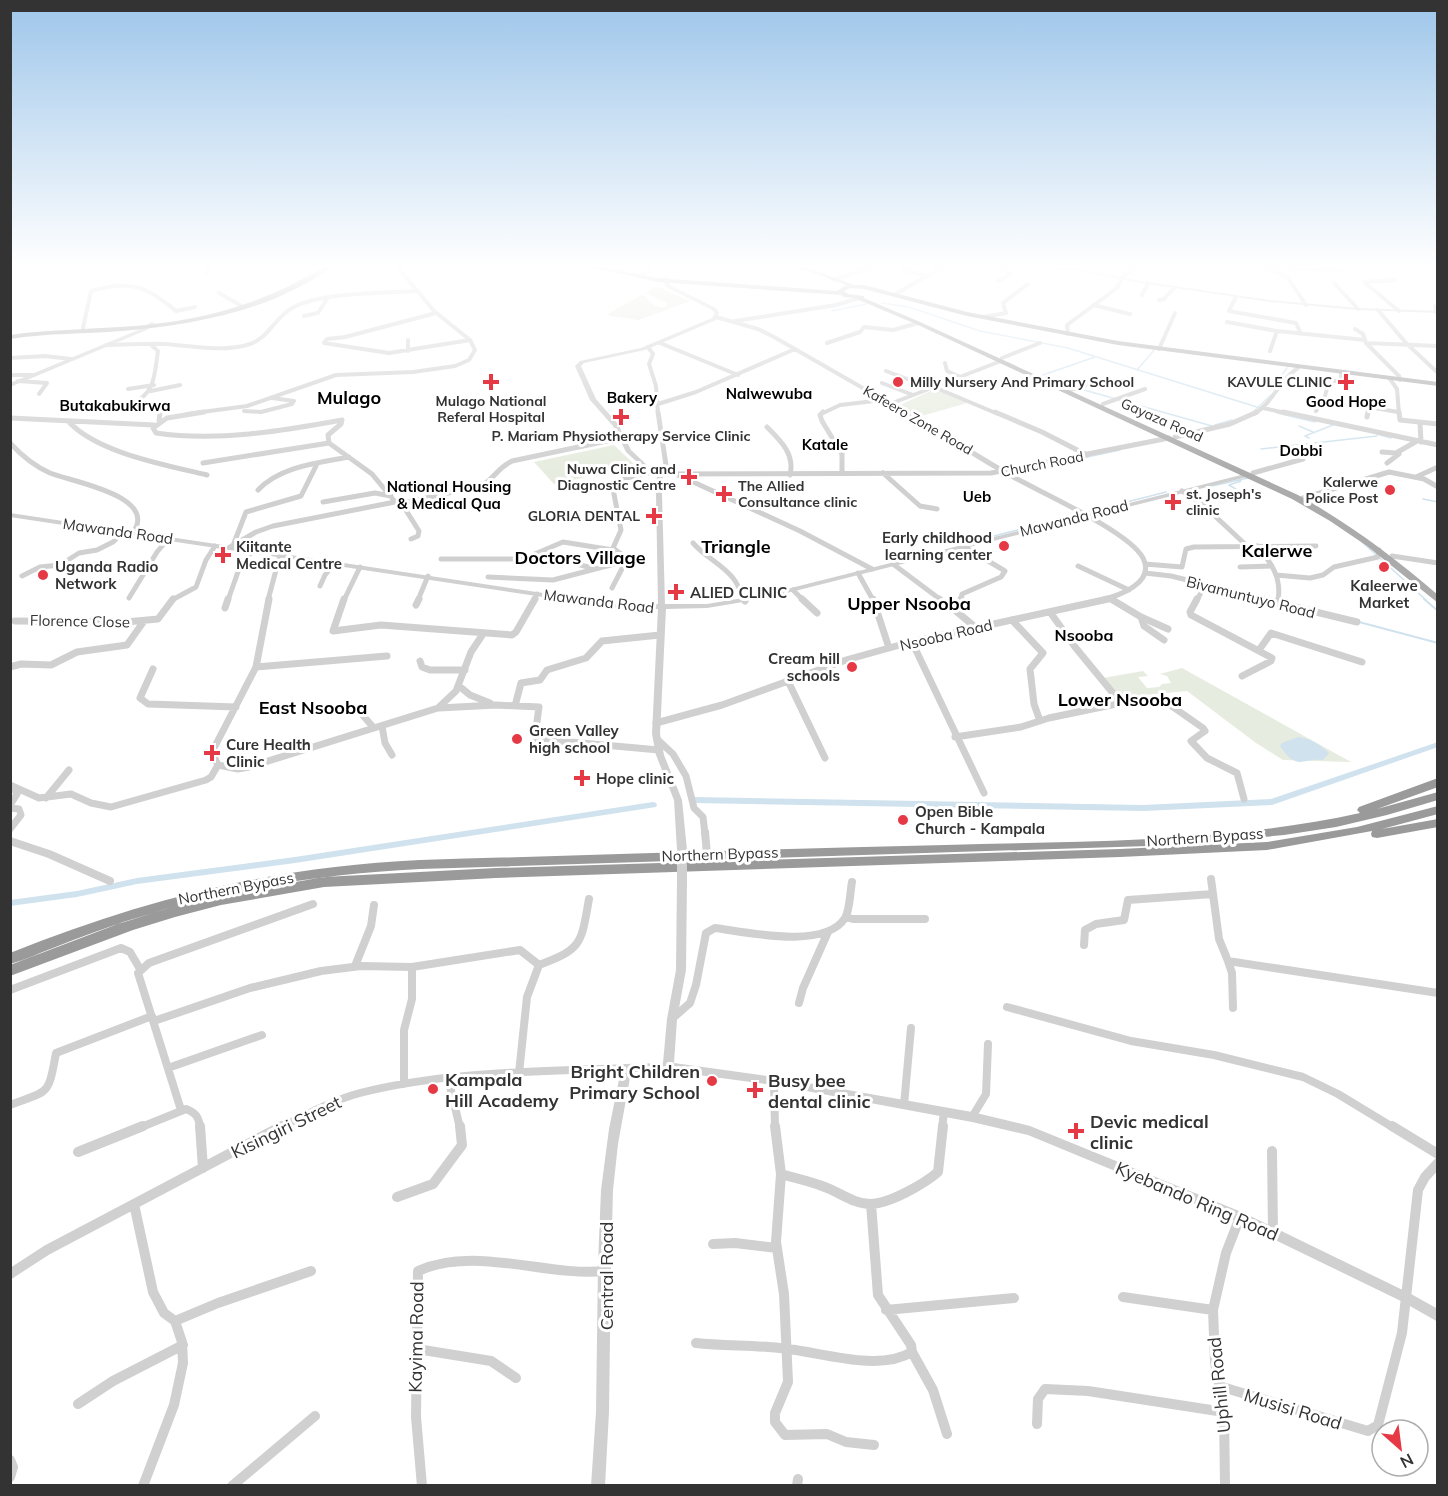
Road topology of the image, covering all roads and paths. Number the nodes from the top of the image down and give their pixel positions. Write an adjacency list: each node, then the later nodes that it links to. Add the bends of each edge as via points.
1 (125, 335): 24 (street)
2 (267, 335): 23 (street, via 249,344 219,347)
3 (352, 335): 29 (street, via 324,342 388,353)
4 (463, 335): 17 (street)
5 (678, 335): 18 (street)
6 (768, 335): 28 (street, Kafeero Zone Road)
7 (852, 335): 20 (street)
8 (945, 335): 33 (main road, Gayaza Road)
9 (948, 335): 33 (main road, Gayaza Road)
10 (1073, 335): 27 (main road)
11 (1165, 335): 27 (street)
12 (1276, 335): 30 (street)
13 (1308, 335): 19 (street)
14 (1363, 335): 19 (street)
15 (1399, 335): 22 (street)
16 (408, 340): 29 (street)
17 (470, 340): 29 (street); 58 (street, via 475,354 460,364 433,372 337,374)
18 (660, 342): 26 (street); 41 (street)
19 (1366, 342): 22 (street); 45 (street)
20 (827, 343)
21 (1040, 343): 33 (street)
22 (1406, 343): 25 (street); 38 (street)
23 (148, 344): 24 (street); 52 (street, via 158,351)
24 (106, 345): 32 (street)
25 (1437, 346)
26 (648, 347): 60 (street, via 653,354 649,364); 76 (street, via 578,364 593,400 616,425)
27 (1159, 349): 35 (main road)
28 (795, 350): 41 (street); 59 (street, Kafeero Zone Road)
29 (408, 351)
30 (1270, 351)
31 (10, 358): 32 (street)
32 (71, 359): 40 (street)
33 (1002, 360): 42 (street); 55 (main road, Gayaza Road); 77 (main road, Gayaza Road)
34 (945, 363): 42 (street, via 947,371)
35 (1298, 368): 37 (main road); 65 (street, via 1283,378 1274,396)
36 (886, 371): 51 (street)
37 (1341, 373): 44 (main road); 67 (street, via 1341,381 1329,381)
38 (1437, 373)
39 (10, 375): 40 (street)
40 (34, 375): 46 (street)
41 (738, 375): 60 (street)
42 (960, 377): 51 (street)
43 (1108, 378): 55 (street)
44 (1390, 379): 45 (main road); 68 (street, via 1399,396)
45 (1400, 380): 48 (main road)
46 (18, 381): 49 (street); 56 (street, via 46,382)
47 (882, 382): 57 (street)
48 (1437, 384)
49 (10, 385)
50 (180, 385): 52 (street)
51 (932, 387): 57 (street); 84 (street)
52 (152, 388): 53 (street); 63 (street)
53 (128, 389)
54 (1144, 389): 62 (street)
55 (1070, 390): 62 (main road, Gayaza Road)
56 (39, 394)
57 (913, 395): 61 (street)
58 (269, 398): 66 (street, via 294,401 267,410); 73 (street, via 230,410 185,414)
59 (883, 399): 61 (street, Kafeero Zone Road); 93 (street, via 820,414 820,420 840,446)
60 (658, 404): 92 (street, via 666,470)
61 (890, 404): 91 (street, Kafeero Zone Road)
62 (1103, 404): 77 (main road, Gayaza Road)
63 (129, 406)
64 (160, 406): 73 (street)
65 (1261, 409): 77 (street, Church Road, via 1241,420); 78 (street)
66 (244, 411)
67 (1316, 411)
68 (1398, 412): 69 (street, via 1369,407); 72 (street, via 1400,420)
69 (1367, 417)
70 (11, 418): 71 (street)
71 (68, 421): 73 (street); 97 (street, via 74,429 123,452)
72 (1420, 423): 74 (street); 78 (street)
73 (157, 424): 80 (street, via 153,431 167,436 229,435 342,420 328,435)
74 (1437, 424)
75 (767, 427): 98 (street, via 791,454)
76 (621, 438): 92 (street, via 628,451); 106 (street, via 512,461 498,468 483,485)
77 (1172, 438): 84 (street, Church Road); 96 (main road, Gayaza Road)
78 (1418, 442): 81 (street); 82 (street)
79 (10, 443): 111 (street, via 40,469 126,500 139,519)
80 (329, 443): 85 (street); 87 (street)
81 (1437, 445)
82 (1397, 452): 83 (street); 88 (street)
83 (1382, 453)
84 (1087, 455): 91 (street, Church Road)
85 (349, 457): 89 (street); 104 (street, via 382,482)
86 (1304, 459): 96 (street)
87 (203, 463)
88 (1387, 463)
89 (316, 466): 101 (street, via 286,472); 115 (street, via 301,496 246,512)
90 (1437, 467): 99 (street)
91 (1005, 472): 94 (street, Church Road); 109 (street, Kafeero Zone Road)
92 (656, 473): 95 (street, Church Road); 121 (street, Church Road, via 612,484 621,531); 159 (street)
93 (842, 473): 94 (street, Church Road); 98 (street, Church Road)
94 (883, 473): 107 (street, via 920,506)
95 (676, 474): 98 (street, Church Road); 138 (street, via 788,524)
96 (1251, 474): 102 (street, Mawanda Road); 103 (main road, Gayaza Road); 122 (main road, Gayaza Road, via 1321,511)
97 (207, 475)
98 (790, 475)
99 (1416, 477): 100 (street); 103 (street, via 1380,473)
100 (1437, 487)
101 (258, 490)
102 (1182, 491): 109 (street, Mawanda Road); 118 (street, via 1201,503)
103 (1303, 498): 125 (main road, Gayaza Road)
104 (393, 499): 105 (street, via 375,493); 106 (street); 115 (street, via 273,526)
105 (323, 502)
106 (402, 504): 113 (street, via 419,531)
107 (937, 509)
108 (10, 515): 110 (street, Mawanda Road)
109 (1083, 515): 117 (street, Mawanda Road); 132 (street, via 1133,546)
110 (123, 532): 111 (street, Mawanda Road); 142 (street, via 97,550 79,553 60,565 40,567)
111 (132, 534): 112 (street, Mawanda Road)
112 (168, 539): 116 (street, Mawanda Road); 152 (street)
113 (411, 539)
114 (693, 543): 155 (street, via 734,579)
115 (232, 545): 116 (street, Mawanda Road); 123 (street, Mawanda Road)
116 (215, 546): 166 (street, via 196,587 173,598 161,618)
117 (963, 546): 131 (street, Mawanda Road); 160 (street, via 1005,571 1001,577 963,592)
118 (1247, 546): 119 (street); 132 (street, via 1188,549 1182,567)
119 (1257, 546): 120 (street); 134 (street)
120 (1316, 546)
121 (613, 550): 126 (street, via 559,542); 128 (street)
122 (1379, 550): 141 (street, via 1378,557 1334,567 1313,578); 154 (main road, Gayaza Road)
123 (252, 551): 124 (street, Mawanda Road); 158 (street, via 239,569)
124 (280, 555): 129 (street, Mawanda Road); 180 (street)
125 (1392, 556): 130 (street); 151 (main road, Gayaza Road)
126 (528, 558): 127 (street); 137 (street)
127 (441, 559)
128 (626, 561): 137 (street); 147 (street)
129 (336, 563): 135 (street, Mawanda Road); 146 (street)
130 (1437, 563)
131 (893, 564): 138 (street, Mawanda Road); 160 (street)
132 (1145, 564): 140 (street)
133 (1078, 566): 149 (street)
134 (1272, 566): 136 (street); 141 (street)
135 (360, 567): 143 (street, Mawanda Road); 170 (street, via 343,598 333,631 381,625)
136 (1240, 567)
137 (598, 569): 144 (street, via 553,580)
138 (872, 569): 139 (street, Mawanda Road)
139 (858, 573): 148 (street, Mawanda Road); 174 (street, via 872,592 880,633)
140 (1145, 573): 145 (street, Bivamuntuyo Road); 149 (street, Nsooba Road)
141 (1275, 575): 156 (street, via 1281,585)
142 (22, 576)
143 (428, 576): 150 (street, Mawanda Road); 157 (street)
144 (488, 577)
145 (1205, 585): 156 (street, Bivamuntuyo Road); 175 (street, via 1190,614)
146 (320, 586)
147 (612, 588)
148 (793, 590): 155 (street, Mawanda Road); 162 (street)
149 (1129, 590): 153 (street, Nsooba Road)
150 (537, 594): 159 (street, Mawanda Road); 170 (street, via 515,633)
151 (1437, 594)
152 (129, 598)
153 (1110, 598): 161 (street, Nsooba Road); 163 (street)
154 (1437, 600)
155 (745, 601): 159 (street, Mawanda Road)
156 (1278, 602): 167 (street, Bivamuntuyo Road)
157 (416, 605)
158 (225, 608)
159 (662, 609): 171 (street)
160 (956, 611): 168 (street)
161 (1050, 612): 164 (street, Nsooba Road); 186 (street, via 1074,649)
162 (817, 614)
163 (1141, 617): 169 (street); 172 (street, via 1144,626)
164 (1012, 620): 168 (street, Nsooba Road); 192 (street, via 1043,653 1030,669)
165 (15, 621): 166 (street, Florence Close)
166 (144, 621): 179 (street, via 127,645 77,652 51,665)
167 (1357, 622)
168 (975, 627): 173 (street, Nsooba Road)
169 (1168, 629)
170 (483, 634): 182 (street)
171 (660, 635): 189 (street, via 602,641 586,658 547,670 540,680 521,683); 193 (street)
172 (1164, 640)
173 (912, 642): 174 (street, Nsooba Road); 195 (street, via 916,659)
174 (889, 648): 184 (street, Nsooba Road)
175 (1259, 650): 178 (street, via 1271,633); 183 (street, via 1272,660)
176 (387, 656): 180 (street)
177 (420, 661): 182 (street, via 422,667 430,670)
178 (1362, 662)
179 (10, 667)
180 (256, 667): 188 (street)
181 (153, 669): 188 (street, via 140,698 148,704)
182 (465, 670): 185 (street)
183 (1242, 676)
184 (788, 681): 193 (street, Nsooba Road); 199 (street)
185 (459, 686): 187 (street); 190 (street)
186 (1121, 703): 192 (street); 207 (street, via 1163,700 1203,728 1205,731 1191,741 1207,758 1237,773)
187 (496, 705): 189 (street); 190 (street)
188 (236, 706): 200 (street, via 214,746 212,753)
189 (515, 706): 197 (street, via 539,707 537,739)
190 (438, 708): 194 (street)
191 (358, 710): 194 (street)
192 (1040, 721): 195 (street)
193 (656, 723): 196 (street)
194 (378, 727): 198 (street); 200 (street, via 249,767)
195 (956, 737): 204 (street)
196 (657, 739): 197 (street); 215 (street, via 686,776 694,808 703,817)
197 (659, 750): 240 (street, bridge, via 678,800 682,850 681,969)
198 (392, 755)
199 (825, 758)
200 (218, 765): 206 (street, via 206,780 118,806 105,807 71,794)
201 (69, 770): 206 (street)
202 (1437, 782): 210 (highway)
203 (10, 785): 206 (street, via 34,797); 208 (street, via 17,794)
204 (984, 793)
205 (1437, 796): 210 (highway, Northern Bypass)
206 (46, 798)
207 (1244, 799)
208 (10, 806): 212 (street, via 19,809 21,815)
209 (1437, 810): 214 (highway, Northern Bypass, via 1357,831)
210 (1338, 823): 215 (highway, Northern Bypass, via 1202,840)
211 (1437, 823): 214 (highway, via 1311,844)
212 (10, 829)
213 (10, 841): 217 (street)
214 (1266, 846): 233 (highway, Northern Bypass, via 453,874 324,882 173,912)
215 (707, 854): 227 (highway, Northern Bypass, via 377,867 286,877 169,902)
216 (1211, 879): 219 (street)
217 (110, 881)
218 (852, 882): 223 (street)
219 (1213, 894): 226 (street, via 1128,900 1124,920 1089,926); 228 (street, via 1219,939)
220 (589, 899): 229 (street, via 582,938 576,949)
221 (313, 904): 232 (street)
222 (374, 905): 230 (street, via 371,926)
223 (846, 917): 224 (street); 225 (street)
224 (925, 919)
225 (828, 932): 236 (street); 240 (street, via 797,936 710,930 704,936 690,1003)
226 (1084, 945)
227 (10, 959)
228 (1228, 961): 235 (street); 238 (street)
229 (539, 965): 231 (street, via 520,950); 247 (street, via 527,997)
230 (355, 966): 231 (street); 239 (street, via 250,988)
231 (412, 967): 250 (street, via 412,999 404,1030)
232 (140, 969): 234 (street, via 127,949 121,948); 239 (street)
233 (10, 971)
234 (10, 990)
235 (1437, 993)
236 (799, 1003)
237 (1007, 1007): 258 (street, via 1131,1041 1214,1055 1303,1077)
238 (1233, 1008)
239 (153, 1018): 245 (street); 251 (street, via 56,1053 50,1086)
240 (672, 1019): 244 (street)
241 (911, 1028): 252 (street)
242 (262, 1035): 245 (street)
243 (988, 1044): 255 (street, via 986,1094)
244 (668, 1067): 246 (street, Kyebando Ring Road); 249 (street, Kyebando Ring Road)
245 (168, 1068): 253 (street)
246 (626, 1068): 247 (street, Kisingiri Street); 270 (street, Central Road, via 610,1152)
247 (519, 1073): 248 (street, Kisingiri Street)
248 (448, 1078): 250 (street, Kisingiri Street); 262 (street, via 462,1145 433,1184)
249 (774, 1081): 252 (street, Kyebando Ring Road); 261 (street)
250 (404, 1084): 260 (street, Kisingiri Street, via 358,1093 321,1107)
251 (10, 1105)
252 (904, 1105): 254 (street, Kyebando Ring Road)
253 (181, 1110): 257 (street); 260 (street, via 192,1110 199,1119)
254 (944, 1112): 255 (street, Kyebando Ring Road); 264 (street, via 938,1172 893,1198)
255 (972, 1117): 265 (street, Kyebando Ring Road, via 1030,1131)
256 (1272, 1151): 266 (street)
257 (78, 1152)
258 (1437, 1154)
259 (1437, 1163): 274 (street, via 1418,1190)
260 (203, 1168): 263 (street, Kisingiri Street)
261 (781, 1174): 264 (street); 268 (street)
262 (397, 1197)
263 (134, 1204): 271 (street, Kisingiri Street); 278 (street, via 145,1265 157,1302 165,1315)
264 (871, 1204): 275 (street, via 876,1287)
265 (1240, 1217): 266 (street, Kyebando Ring Road); 276 (street, Uphill Road)
266 (1273, 1233): 274 (street, Kyebando Ring Road)
267 (712, 1244): 268 (street)
268 (777, 1248): 282 (street)
269 (311, 1271): 278 (street)
270 (605, 1271): 281 (street, Kayima Road, via 580,1273 466,1262 421,1268 416,1275); 297 (street, Central Road, via 605,1407)
271 (10, 1274)
272 (1123, 1297): 276 (street)
273 (1014, 1298): 275 (street)
274 (1407, 1298): 277 (street, Kyebando Ring Road); 285 (street, Musisi Road, via 1402,1333 1374,1429 1344,1425)
275 (886, 1310): 283 (street)
276 (1213, 1310): 285 (street, Uphill Road)
277 (1437, 1316)
278 (175, 1320): 280 (street)
279 (696, 1343): 282 (street)
280 (183, 1345): 286 (street); 294 (street, via 177,1403)
281 (417, 1349): 284 (street, via 491,1361); 296 (street, Kayima Road, via 416,1426)
282 (787, 1349): 283 (street, via 864,1361 894,1359); 291 (street, via 787,1388 774,1418 783,1434 827,1434 846,1442)
283 (912, 1352): 290 (street, via 933,1390)
284 (516, 1378)
285 (1219, 1386): 287 (street, Uphill Road)
286 (78, 1404)
287 (1224, 1412): 289 (street, via 1088,1391 1045,1389 1038,1399); 298 (street, Uphill Road)
288 (315, 1416): 295 (street)
289 (1037, 1424)
290 (947, 1434)
291 (874, 1445)
292 (10, 1460): 293 (street)
293 (10, 1477)
294 (143, 1485)
295 (232, 1485)
296 (422, 1485)
297 (598, 1485)
298 (1225, 1485)

